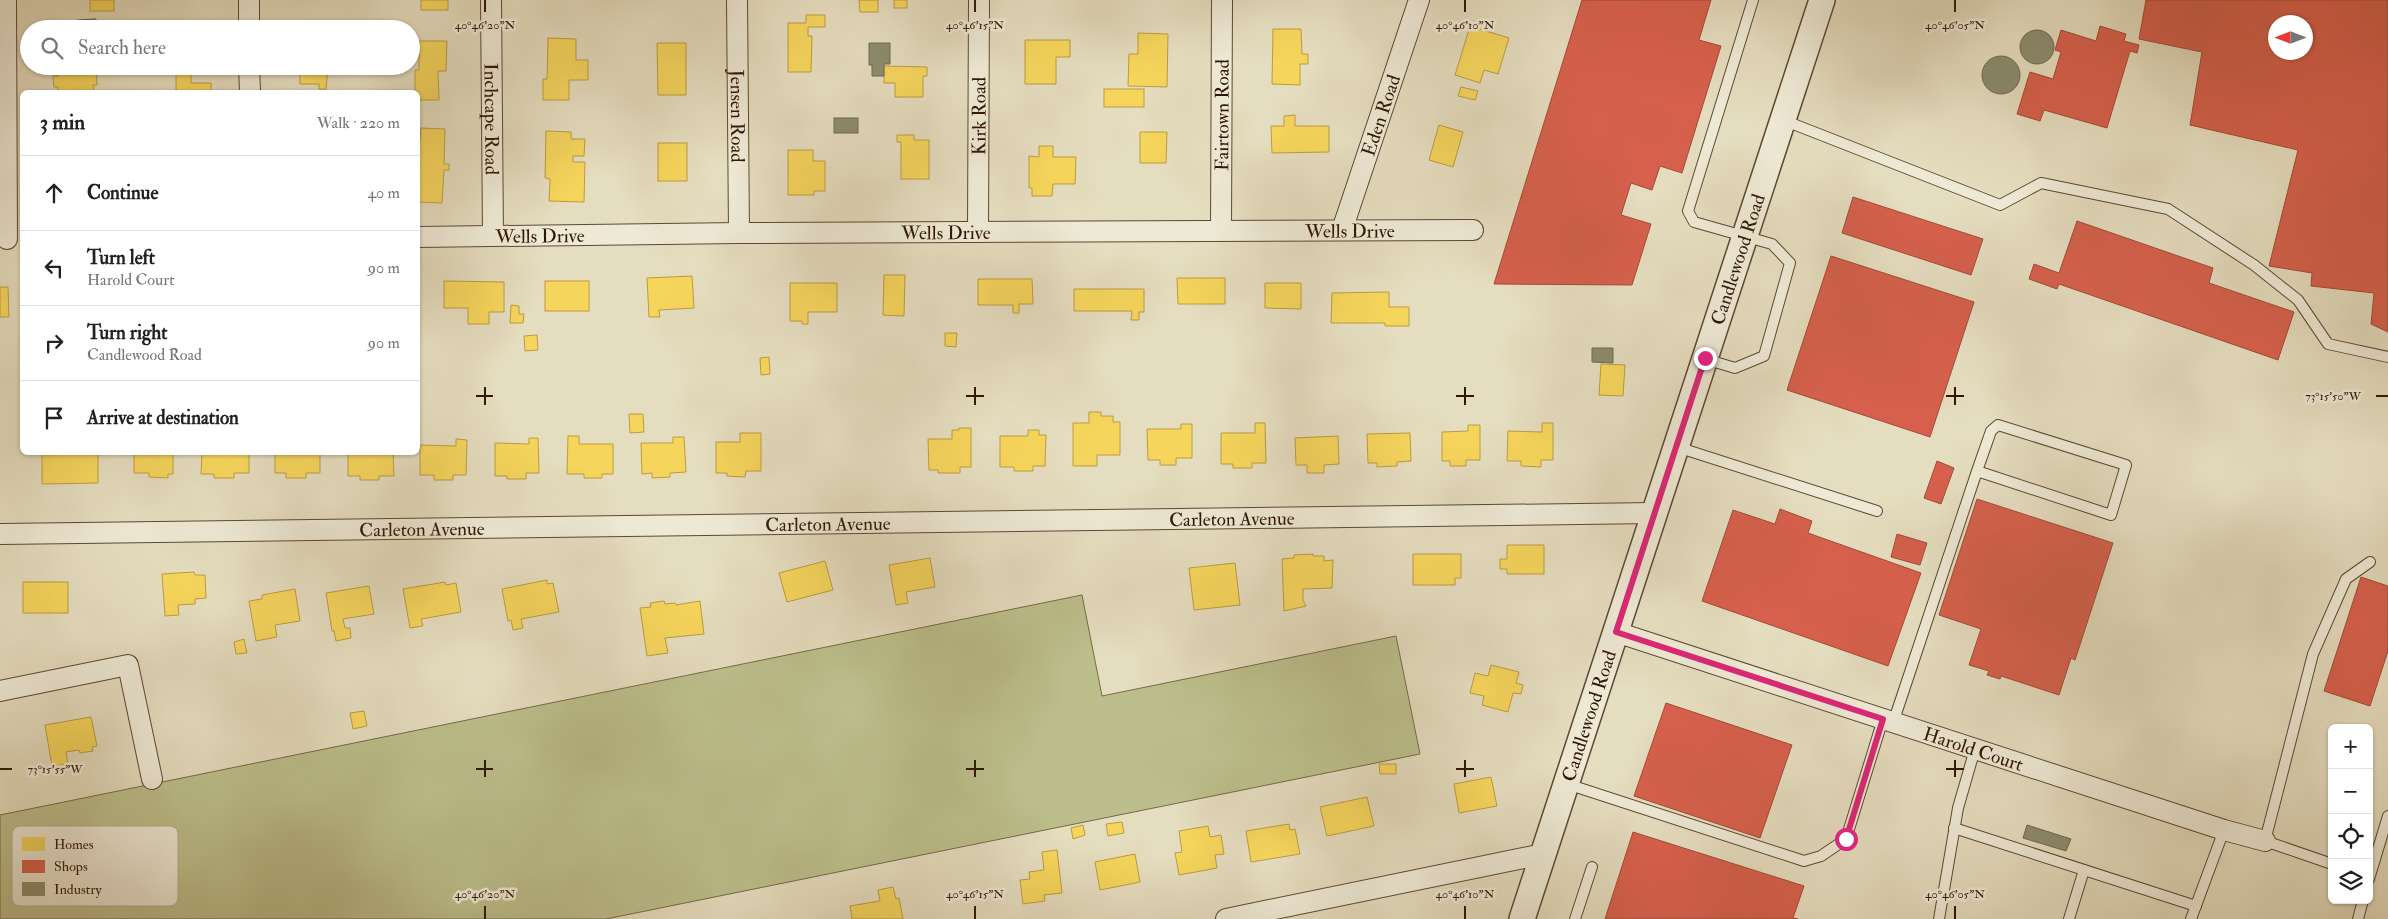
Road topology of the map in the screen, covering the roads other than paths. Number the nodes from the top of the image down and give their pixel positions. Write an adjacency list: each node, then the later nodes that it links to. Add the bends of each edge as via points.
1 (6, 0): 22 (street)
2 (249, 0): 10 (street)
3 (492, 0): 19 (street, Inchcape Road)
4 (737, 0): 18 (street, Jensen Road)
5 (979, 0): 17 (street, Kirk Road)
6 (1222, 0): 14 (street, Fairtown Road)
7 (1419, 0): 15 (street, Eden Road)
8 (1752, 0): 21 (lane, via 1688,211 1694,222)
9 (1822, 0): 13 (street, Candlewood Road)
10 (249, 20)
11 (250, 75): 12 (street)
12 (250, 90)
13 (1783, 120): 21 (street, Candlewood Road); 24 (lane, via 2000,205 2041,183 2168,209 2254,265 2298,300 2328,344)
14 (1221, 230): 15 (street, Wells Drive); 17 (street, Wells Drive)
15 (1342, 230): 16 (street, Wells Drive)
16 (1472, 230)
17 (978, 232): 18 (street, Wells Drive)
18 (739, 233): 19 (street, Wells Drive)
19 (493, 236): 20 (street, Wells Drive)
20 (420, 237)
21 (1745, 237): 23 (street, Candlewood Road); 23 (lane, via 1772,244 1790,263 1764,356 1735,368)
22 (10, 239)
23 (1705, 358): 25 (street, Candlewood Road)
24 (2388, 358)
25 (1676, 447): 27 (lane); 28 (street, Candlewood Road)
26 (1977, 471): 26 (lane, via 1991,431 1998,424 2126,465 2111,515); 33 (lane)
27 (1877, 511)
28 (1654, 513): 29 (street, Carleton Avenue); 31 (street, Candlewood Road)
29 (0, 534)
30 (2370, 562): 40 (lane, via 2346,579 2313,654)
31 (1616, 632): 33 (street, Harold Court); 36 (street, Candlewood Road)
32 (0, 691): 35 (street, via 128,665)
33 (1888, 721): 34 (street, Harold Court); 36 (lane, via 1846,839 1821,856 1804,861)
34 (1975, 749): 38 (lane); 39 (street, Harold Court)
35 (152, 779)
36 (1566, 784): 41 (street, Candlewood Road)
37 (2388, 816): 43 (lane)
38 (1954, 828): 45 (lane); 51 (lane)
39 (2224, 830): 40 (street, Harold Court); 47 (lane)
40 (2266, 841): 42 (lane, Harold Court)
41 (1544, 854): 48 (street); 49 (street, Candlewood Road)
42 (2328, 863)
43 (2373, 865)
44 (1592, 868): 50 (lane)
45 (2084, 870): 47 (lane); 52 (lane)
46 (2362, 904): 54 (lane)
47 (2196, 906): 53 (lane)
48 (1226, 919)
49 (1522, 919)
50 (1575, 919)
51 (1939, 919)
52 (2069, 919)
53 (2191, 919)
54 (2358, 919)

